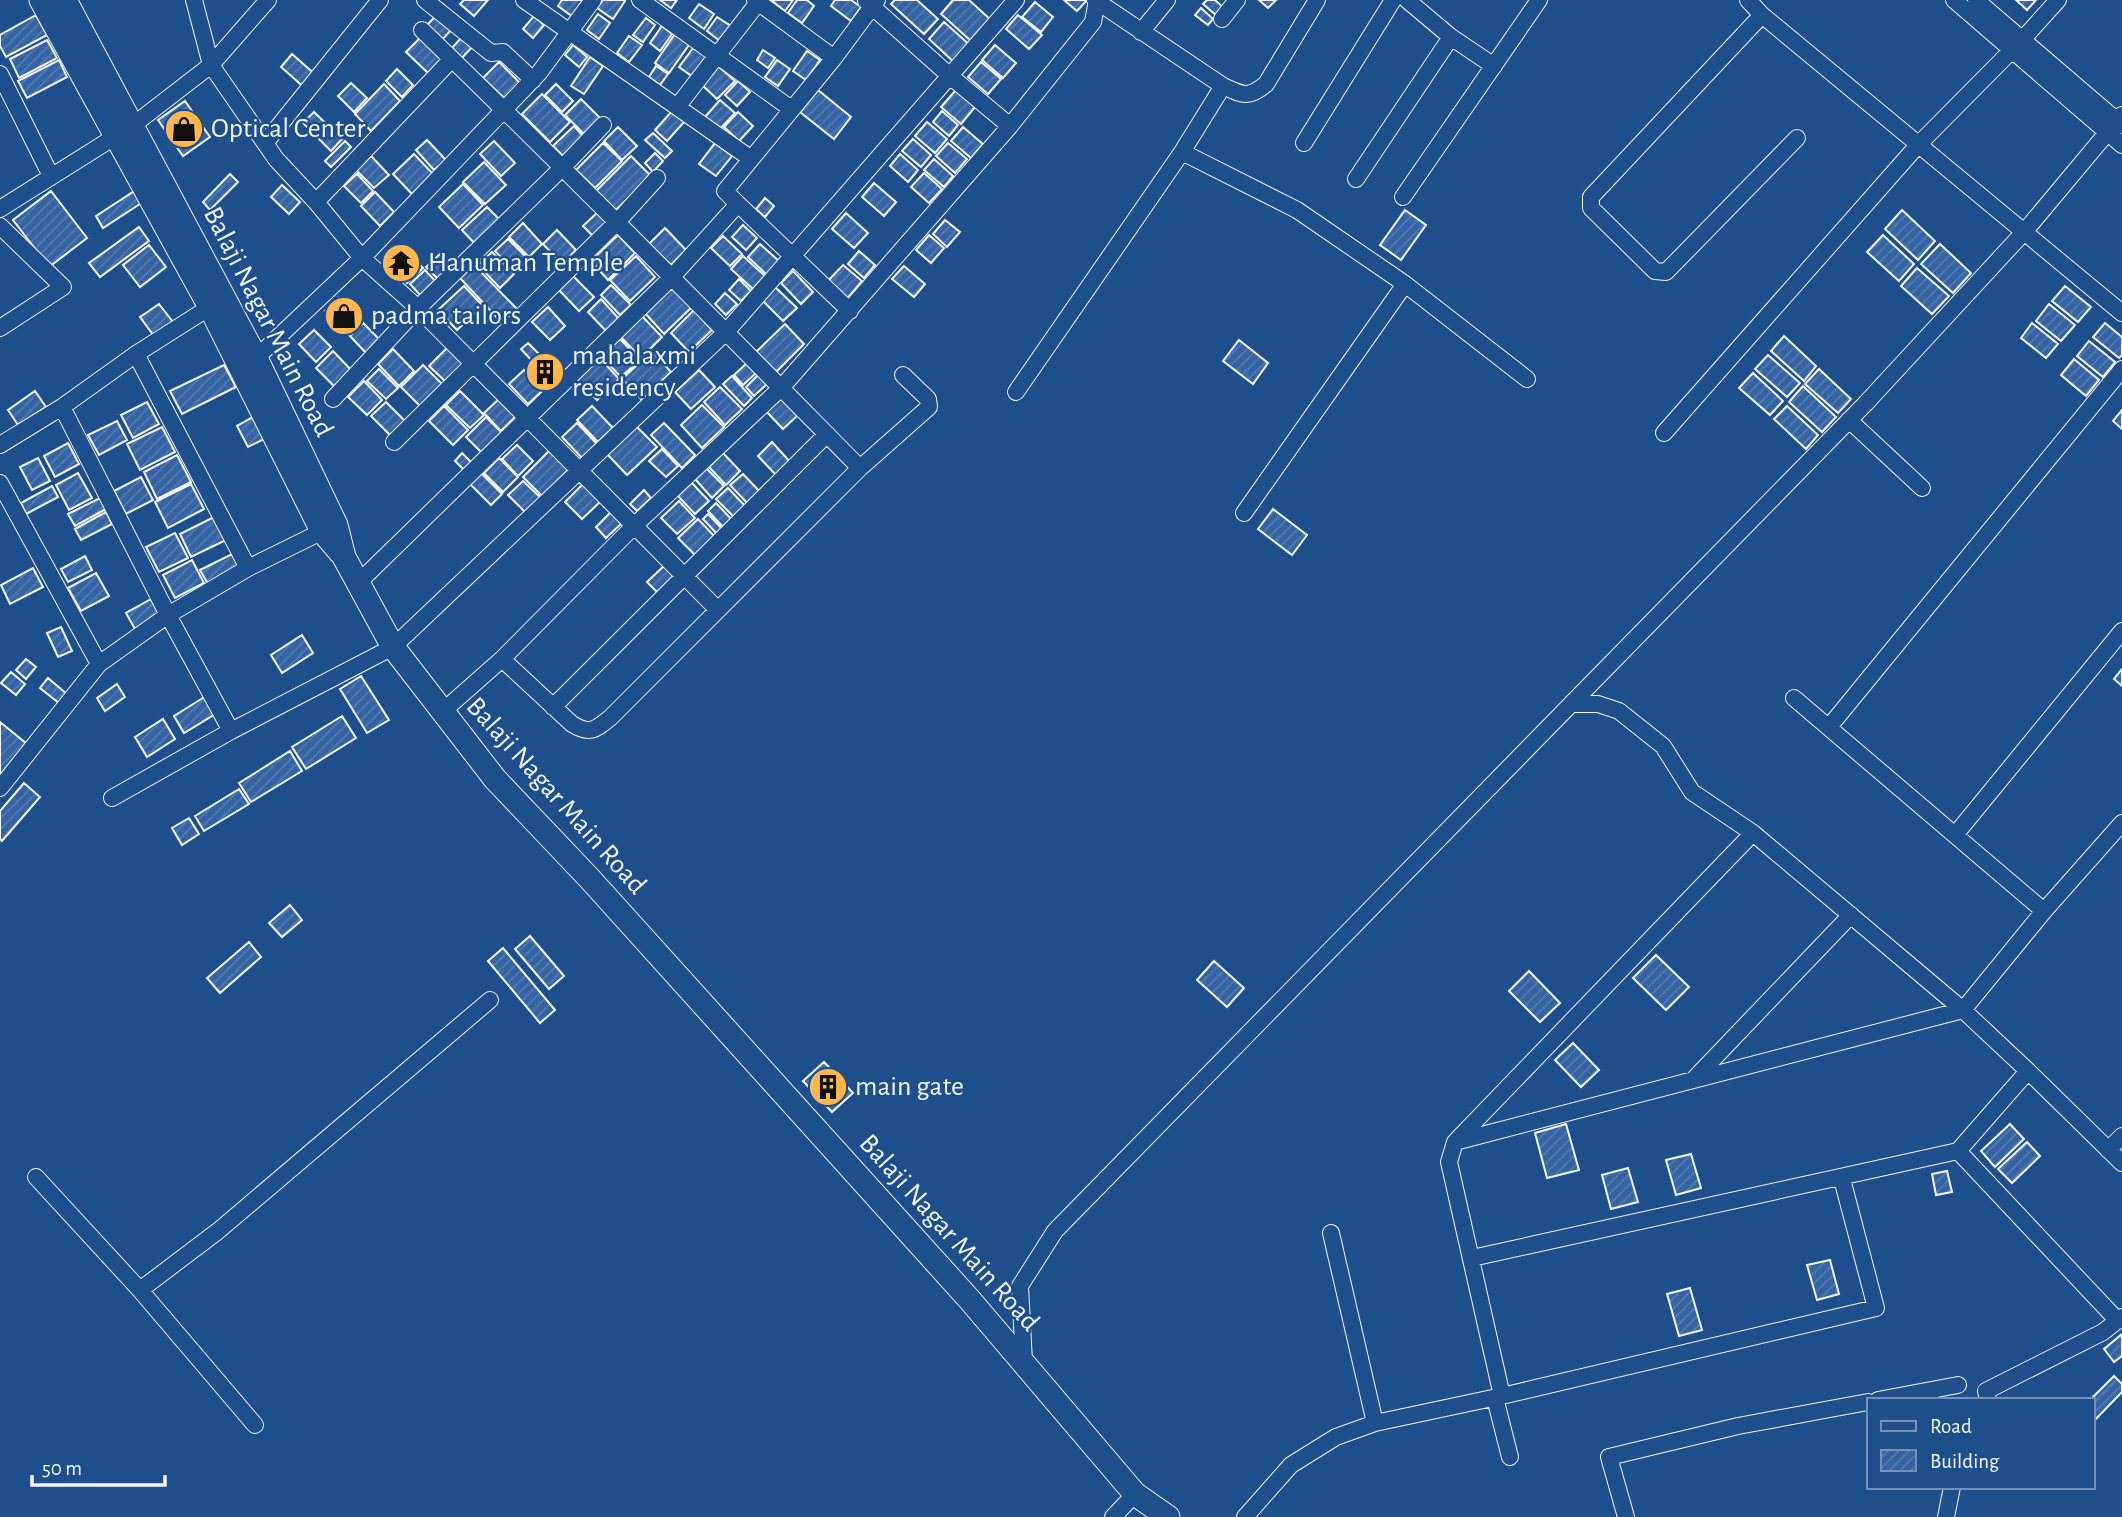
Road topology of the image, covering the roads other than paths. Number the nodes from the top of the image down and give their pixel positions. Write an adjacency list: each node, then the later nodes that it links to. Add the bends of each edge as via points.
1 (41, 0): 46 (street)
2 (65, 0): 46 (street, Balaji Nagar Main Road)
3 (194, 0): 34 (street)
4 (268, 0): 34 (street)
5 (380, 0): 48 (street)
6 (425, 0): 38 (street, via 491,53 503,52)
7 (524, 0): 28 (street)
8 (593, 0): 28 (street)
9 (640, 0): 31 (street)
10 (1016, 0): 37 (street)
11 (1096, 0): 27 (street); 45 (street, via 1093,22)
12 (1167, 0): 27 (street)
13 (1237, 0): 25 (street)
14 (1317, 0): 39 (street, via 1266,84 1256,93 1244,95)
15 (1393, 0): 49 (street)
16 (1407, 0): 29 (street)
17 (1539, 0): 35 (street)
18 (1748, 0): 24 (street)
19 (1954, 0): 30 (street)
20 (1976, 0): 30 (street)
21 (2057, 0): 30 (street)
22 (758, 1): 31 (street); 32 (street)
23 (871, 2): 32 (street); 37 (street)
24 (1762, 15): 47 (street, via 1589,203 1656,271 1667,272); 50 (street)
25 (1222, 19)
26 (422, 30): 33 (street)
27 (1141, 32): 39 (street)
28 (571, 33): 38 (street); 40 (street)
29 (1451, 37): 35 (street); 57 (street)
30 (2016, 46): 43 (street); 50 (street)
31 (718, 56): 40 (street); 41 (street)
32 (834, 58): 41 (street)
33 (452, 59): 42 (street); 59 (street)
34 (211, 65): 46 (street); 48 (street)
35 (1494, 66): 58 (street)
36 (0, 74): 55 (street)
37 (950, 76): 45 (street); 65 (street)
38 (533, 80): 42 (street)
39 (1223, 86): 52 (street)
40 (677, 107): 53 (street)
41 (790, 108): 53 (street)
42 (503, 110): 54 (street); 66 (street)
43 (2117, 124): 51 (street); 64 (street)
44 (603, 125): 54 (street)
45 (1010, 126): 71 (street)
46 (124, 131): 55 (street); 69 (street); 76 (street, Balaji Nagar Main Road)
47 (1797, 138)
48 (266, 142): 59 (street)
49 (1304, 143)
50 (1918, 145): 64 (street); 87 (street)
51 (2122, 145)
52 (1182, 152): 68 (street, via 1297,210); 82 (street)
53 (750, 158): 60 (street, via 725,191)
54 (562, 168): 62 (street); 70 (street)
55 (51, 176): 61 (street)
56 (657, 178): 62 (street)
57 (1356, 179)
58 (1403, 197)
59 (316, 202): 66 (street)
60 (738, 204): 65 (street); 67 (street)
61 (0, 209)
62 (618, 222): 67 (street); 77 (street)
63 (0, 226): 73 (street, via 63,287)
64 (2025, 231): 72 (street); 86 (street)
65 (793, 256): 71 (street); 74 (street)
66 (362, 258): 70 (street); 76 (street)
67 (671, 278): 74 (street); 85 (street)
68 (1405, 284): 80 (street); 95 (street)
69 (210, 307): 75 (street); 97 (street)
70 (418, 308): 77 (street); 83 (street)
71 (850, 311): 81 (street)
72 (2122, 313)
73 (0, 328)
74 (727, 331): 81 (street); 92 (street)
75 (136, 354): 84 (street); 98 (street)
76 (256, 358): 97 (street, Balaji Nagar Main Road)
77 (474, 364): 85 (street); 90 (street)
78 (2122, 369): 111 (street)
79 (903, 375): 91 (street, via 928,399 929,407)
80 (1527, 379)
81 (782, 387): 88 (street); 96 (street)
82 (1016, 392)
83 (333, 399)
84 (62, 407): 89 (street); 102 (street)
85 (526, 417): 92 (street); 100 (street)
86 (1849, 420): 94 (street); 108 (street)
87 (1664, 433)
88 (827, 434): 91 (street); 99 (street)
89 (1, 441)
90 (394, 442)
91 (860, 468): 101 (street)
92 (578, 470): 96 (street); 104 (street)
93 (0, 483): 106 (street)
94 (1922, 488)
95 (1244, 513)
96 (635, 525): 99 (street); 105 (street)
97 (329, 528): 98 (street); 100 (street, Balaji Nagar Main Road)
98 (248, 568): 102 (street)
99 (683, 575): 101 (street); 109 (street)
100 (358, 583): 104 (street, Balaji Nagar Main Road)
101 (718, 610): 109 (street, via 596,729 584,731)
102 (168, 615): 106 (street); 112 (street)
103 (2122, 631): 117 (street)
104 (393, 647): 110 (street, Balaji Nagar Main Road); 112 (street)
105 (502, 659): 109 (street); 110 (street)
106 (99, 664): 113 (street)
107 (1794, 698): 111 (street)
108 (1571, 704): 116 (street, via 1598,704 1619,711 1663,746 1692,792); 135 (street, via 1055,1231 1020,1286)
109 (553, 707)
110 (442, 712): 135 (street, Balaji Nagar Main Road, via 495,779)
111 (1829, 727): 117 (street)
112 (231, 731): 114 (street)
113 (0, 788)
114 (112, 798)
115 (2122, 823): 118 (street)
116 (1753, 833): 119 (street); 125 (street)
117 (1955, 835): 118 (street)
118 (2044, 911): 121 (street)
119 (1851, 915): 121 (street); 123 (street)
120 (490, 1000): 133 (street, via 218,1231)
121 (1963, 1010): 122 (street); 123 (street)
122 (2028, 1071): 126 (street); 127 (street)
123 (1695, 1078): 125 (street)
124 (2122, 1136): 126 (street)
125 (1455, 1142): 132 (street, via 1449,1162)
126 (2108, 1150): 128 (street)
127 (1958, 1151): 130 (street); 134 (street)
128 (2122, 1163)
129 (36, 1177): 133 (street)
130 (1842, 1178): 132 (street); 137 (street, via 1876,1308)
131 (1331, 1233): 141 (street)
132 (1472, 1258): 137 (street)
133 (140, 1290): 142 (street)
134 (2120, 1319): 139 (street, via 1986,1391)
135 (1024, 1362): 145 (street, Balaji Nagar Main Road)
136 (1958, 1385): 138 (street)
137 (1498, 1397): 141 (street); 143 (street)
138 (1889, 1398)
139 (1988, 1398)
140 (1867, 1402): 149 (street, via 1738,1426 1609,1457)
141 (1375, 1423): 148 (street, via 1336,1437 1291,1465)
142 (255, 1425)
143 (1510, 1457)
144 (1952, 1489): 150 (street)
145 (1135, 1494): 146 (street); 147 (street, Balaji Nagar Main Road)
146 (1113, 1517)
147 (1168, 1517)
148 (1245, 1517)
149 (1626, 1517)
150 (1946, 1517)

